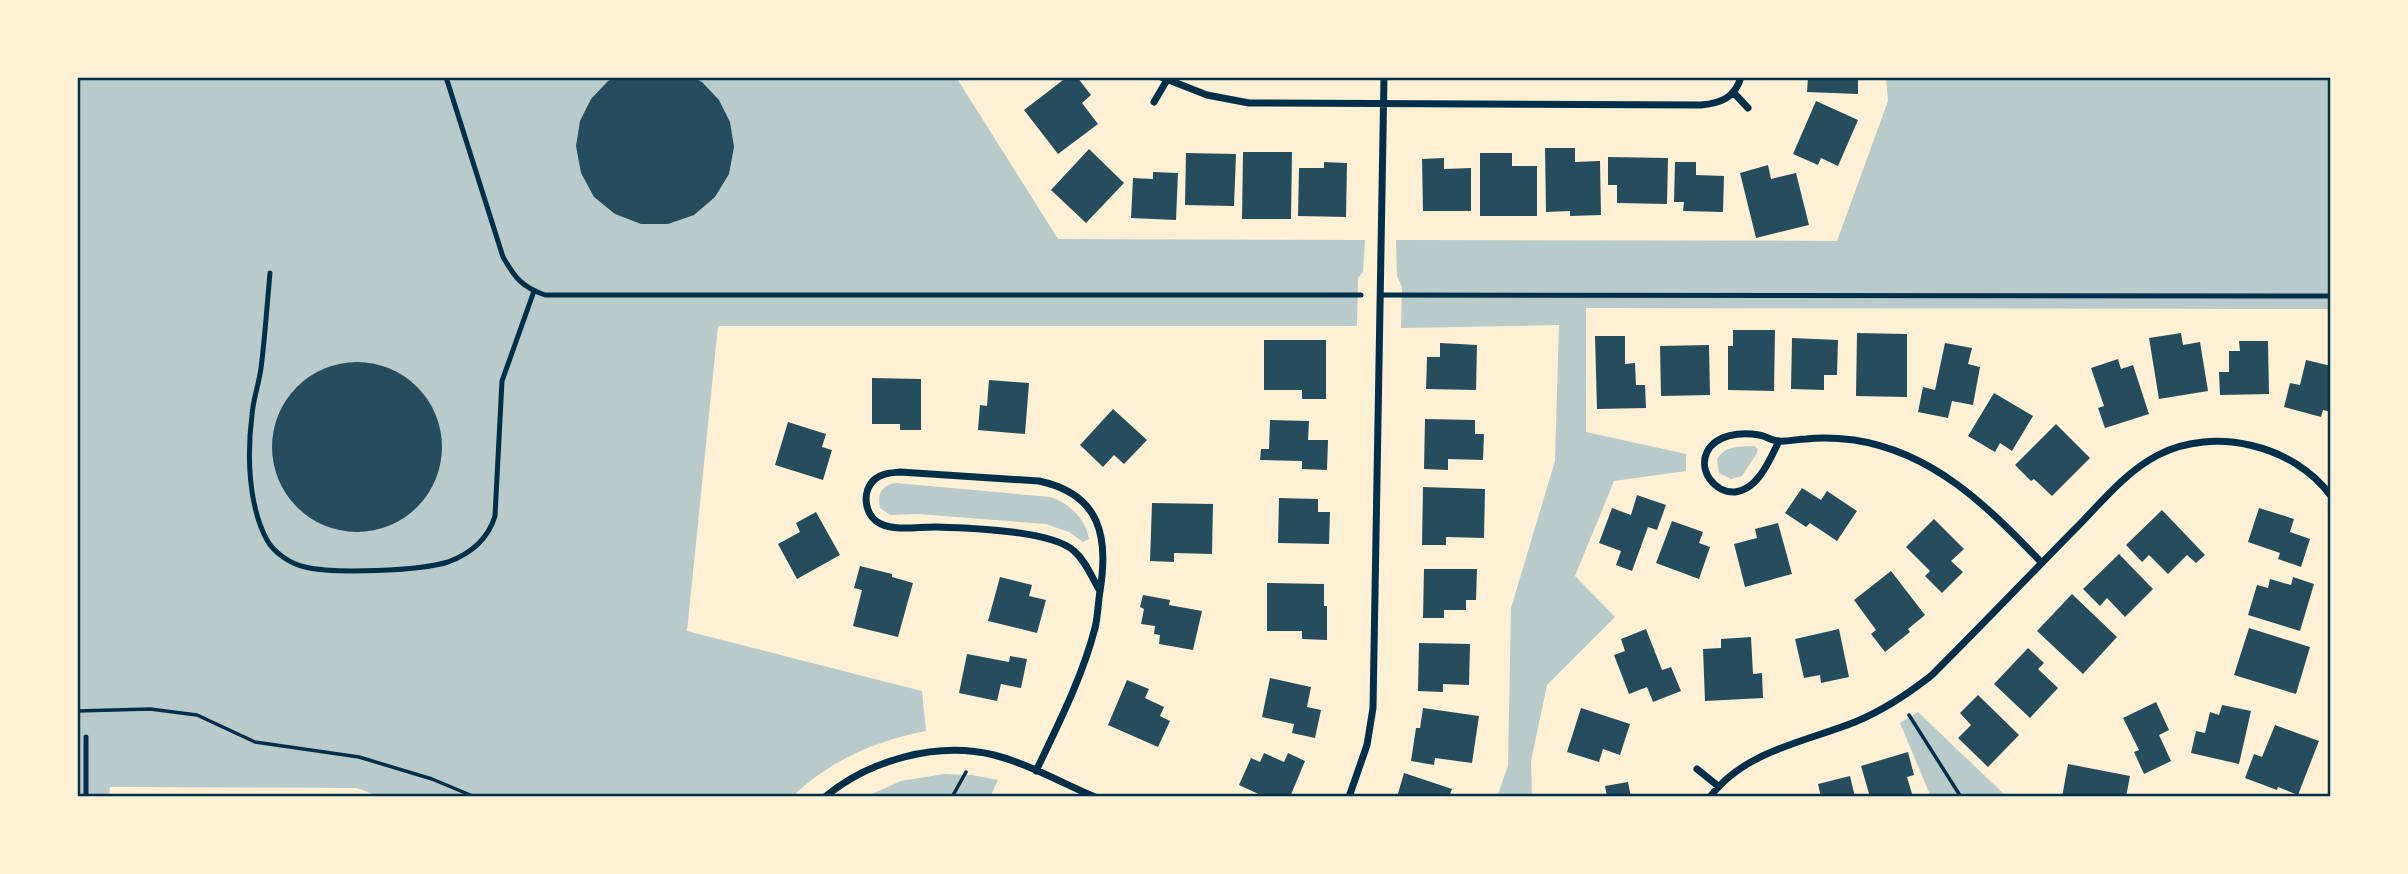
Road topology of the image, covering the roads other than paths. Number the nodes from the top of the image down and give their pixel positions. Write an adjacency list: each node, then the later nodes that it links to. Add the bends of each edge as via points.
1 (446, 77): 10 (lane, via 503,257 512,273)
2 (1384, 77): 7 (street)
3 (1741, 77): 5 (street)
4 (1164, 79): 6 (street); 7 (street, via 1207,95 1249,103)
5 (1734, 93): 7 (street, via 1701,105); 8 (street)
6 (1154, 102)
7 (1384, 103): 12 (street)
8 (1748, 108)
9 (270, 273): 10 (lane, via 251,415 252,485 268,542 285,559 305,567 422,568 450,561 482,542 495,516 502,381)
10 (534, 291): 11 (lane, via 557,296)
11 (1361, 295)
12 (1380, 295): 13 (lane); 25 (street, via 1373,708 1367,745)
13 (2331, 296)
14 (1779, 442): 14 (street, via 1758,434 1724,437 1709,449 1705,470 1718,488 1727,492 1746,489); 16 (street, via 1830,438 1902,452 1968,491)
15 (2331, 496): 16 (street, via 2306,469 2268,450 2234,443 2187,445 2157,456 2134,472)
16 (2042, 563): 21 (street, via 1932,675 1897,701 1855,722 1758,757)
17 (1100, 591): 17 (street, via 1103,539 1091,512 1071,491 1040,481 916,472 886,473 869,485 866,506 878,523 1051,539 1080,557); 20 (street, via 1084,662)
18 (86, 737): 22 (lane)
19 (1697, 769): 21 (street)
20 (1036, 771): 23 (street, via 980,752 930,753 873,768); 24 (street)
21 (1718, 786): 26 (street)
22 (86, 797)
23 (825, 797)
24 (1094, 797)
25 (1349, 797)
26 (1710, 797)

